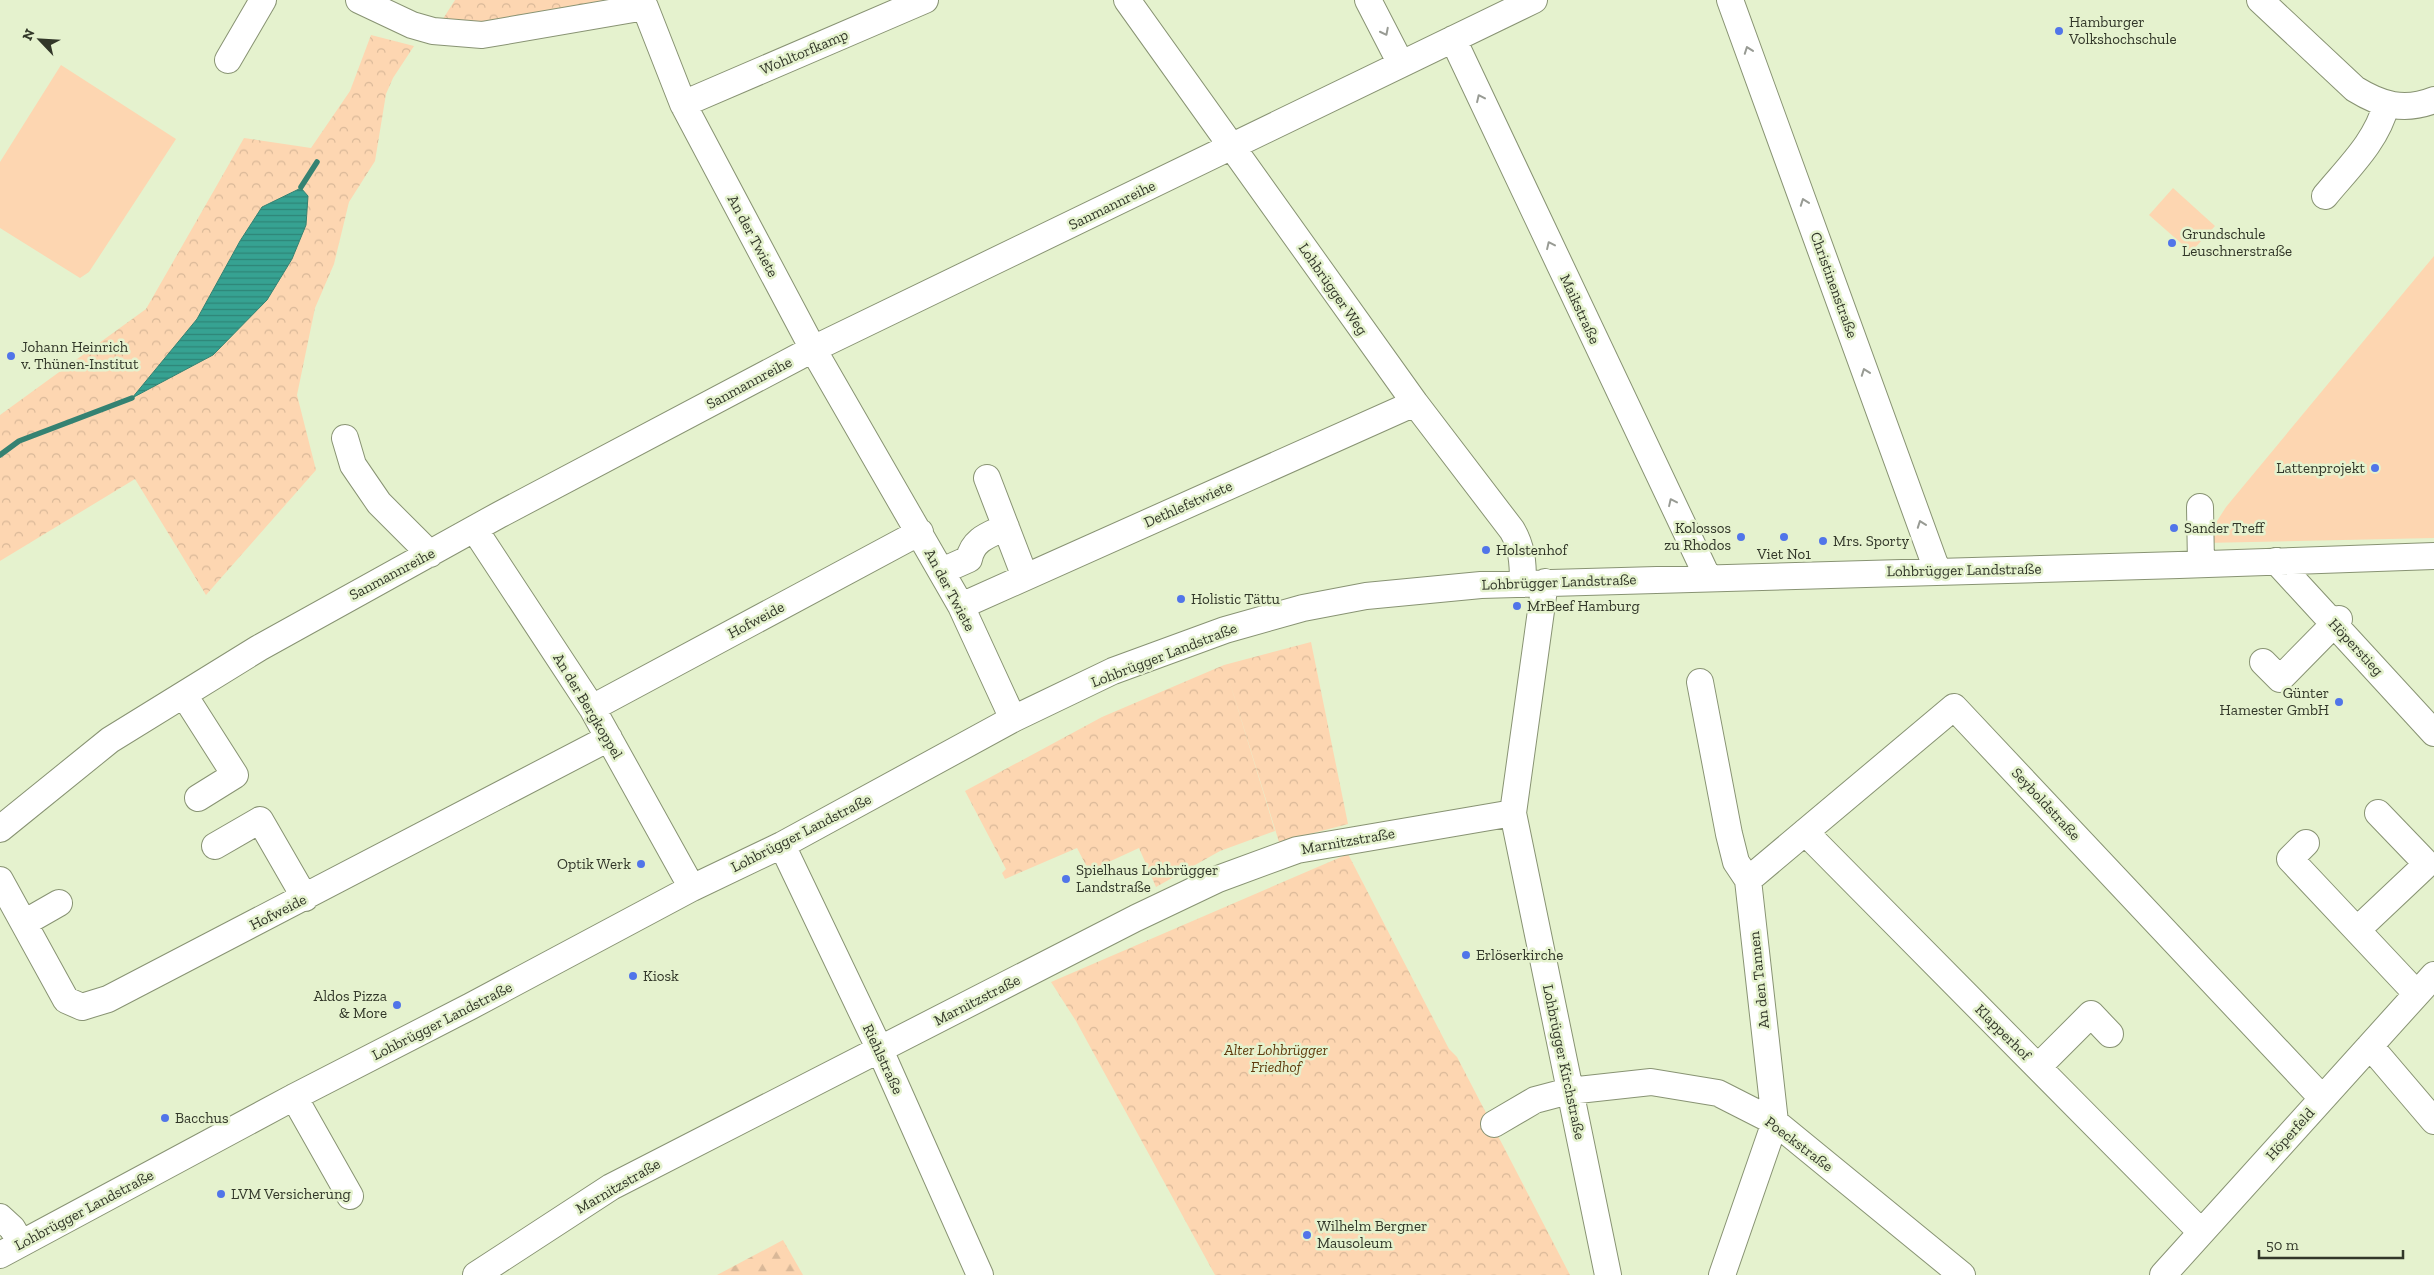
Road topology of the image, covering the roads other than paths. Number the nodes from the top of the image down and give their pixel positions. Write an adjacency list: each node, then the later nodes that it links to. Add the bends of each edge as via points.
1 (263, 0): 10 (street)
2 (359, 0): 13 (street, An der Twiete, via 412,25 433,31 482,35 645,7)
3 (925, 0): 13 (street, Wohltorfkamp)
4 (1127, 0): 15 (street, Lohbrügger Weg)
5 (1368, 0): 11 (street, one-way to 11)
6 (1534, 0): 9 (street, Sanmannreihe)
7 (1730, 0): 29 (street, Christinenstraße, one-way to 7)
8 (2260, 0): 14 (street, via 2355,89)
9 (1452, 40): 11 (street, Sanmannreihe); 32 (street, Maikstraße, one-way to 9)
10 (228, 60)
11 (1402, 64): 15 (street, Sanmannreihe)
12 (2434, 100): 14 (street, via 2404,108)
13 (683, 104): 17 (street, An der Twiete)
14 (2386, 105): 16 (street, via 2369,143)
15 (1232, 147): 17 (street, Sanmannreihe); 18 (street, Lohbrügger Weg)
16 (2325, 196)
17 (813, 349): 23 (street, Sanmannreihe); 24 (street, An der Twiete)
18 (1415, 403): 31 (street, Dethlefstwiete); 33 (street, Lohbrügger Weg, via 1519,542)
19 (345, 438): 25 (street, via 353,465 379,503)
20 (987, 478): 22 (street)
21 (2200, 507): 28 (street)
22 (1006, 527): 30 (street, via 977,541 968,559); 31 (street)
23 (475, 530): 25 (street, Sanmannreihe); 39 (street, An der Bergkoppel)
24 (920, 532): 30 (street, An der Twiete); 39 (street, Hofweide)
25 (430, 554): 38 (street, Sanmannreihe, via 259,648)
26 (2434, 556): 27 (street, Lohbrügger Landstraße)
27 (2276, 561): 28 (street, Lohbrügger Landstraße); 35 (street, Höperstieg)
28 (2201, 564): 29 (street, Lohbrügger Landstraße)
29 (1937, 570): 32 (street, Lohbrügger Landstraße)
30 (942, 571): 34 (street, An der Twiete)
31 (1026, 577): 34 (street, Dethlefstwiete)
32 (1708, 578): 33 (street, Lohbrügger Landstraße)
33 (1534, 582): 41 (street, Lohbrügger Landstraße, via 1366,596 1264,618 1113,671); 45 (street, Lohbrügger Kirchstraße)
34 (961, 606): 41 (street, An der Twiete)
35 (2337, 622): 36 (street, via 2280,679); 40 (street, Höperstieg)
36 (2263, 662)
37 (1700, 682): 53 (street, An den Tannen, via 1729,834 1736,862)
38 (184, 695): 44 (street, via 235,776); 47 (street, Sanmannreihe, via 110,740)
39 (592, 708): 43 (street, An der Bergkoppel)
40 (2424, 708): 42 (street, Höperstieg)
41 (1013, 719): 50 (street, Lohbrügger Landstraße)
42 (2434, 733)
43 (608, 738): 54 (street, An der Bergkoppel); 55 (street, Hofweide)
44 (198, 798)
45 (1513, 813): 63 (street, Marnitzstraße, via 1297,850 1218,879); 65 (street, Lohbrügger Kirchstraße)
46 (2378, 813): 58 (street, via 2427,864)
47 (0, 829)
48 (1806, 832): 53 (street, Seyboldstraße); 64 (street, Klapperhof); 67 (street, Seyboldstraße, via 1954,707)
49 (2306, 843): 58 (street, via 2290,859)
50 (782, 845): 54 (street, Lohbrügger Landstraße); 63 (street, Riehlstraße)
51 (215, 846): 55 (street, via 260,820)
52 (0, 880): 57 (street, Hofweide)
53 (1748, 880): 69 (street, An den Tannen)
54 (692, 888): 66 (street, Lohbrügger Landstraße)
55 (305, 898): 57 (street, Hofweide, via 108,999 82,1007 66,1000)
56 (59, 903): 57 (street)
57 (24, 923)
58 (2357, 930): 60 (street)
59 (2434, 975): 60 (street, Höperfeld)
60 (2416, 993): 62 (street, Höperfeld)
61 (2110, 1034): 64 (street, via 2091,1014)
62 (2370, 1046): 67 (street, Höperfeld); 68 (street)
63 (880, 1050): 75 (street, Marnitzstraße, via 611,1187); 76 (street, Riehlstraße)
64 (2038, 1067): 73 (street, Klapperhof)
65 (1569, 1091): 69 (street, Poeckstraße, via 1651,1082 1718,1094); 70 (street, Poeckstraße, via 1535,1100); 77 (street, Lohbrügger Kirchstraße)
66 (294, 1097): 71 (street); 74 (street, Lohbrügger Landstraße)
67 (2322, 1098): 73 (street, Höperfeld)
68 (2434, 1121)
69 (1775, 1122): 78 (street, An den Tannen); 79 (street, Poeckstraße)
70 (1494, 1124)
71 (350, 1196)
72 (0, 1217): 74 (street, via 12,1228)
73 (2201, 1232): 80 (street, Höperfeld)
74 (11, 1249)
75 (476, 1275)
76 (980, 1275)
77 (1608, 1275)
78 (1722, 1275)
79 (1962, 1275)
80 (2163, 1275)

